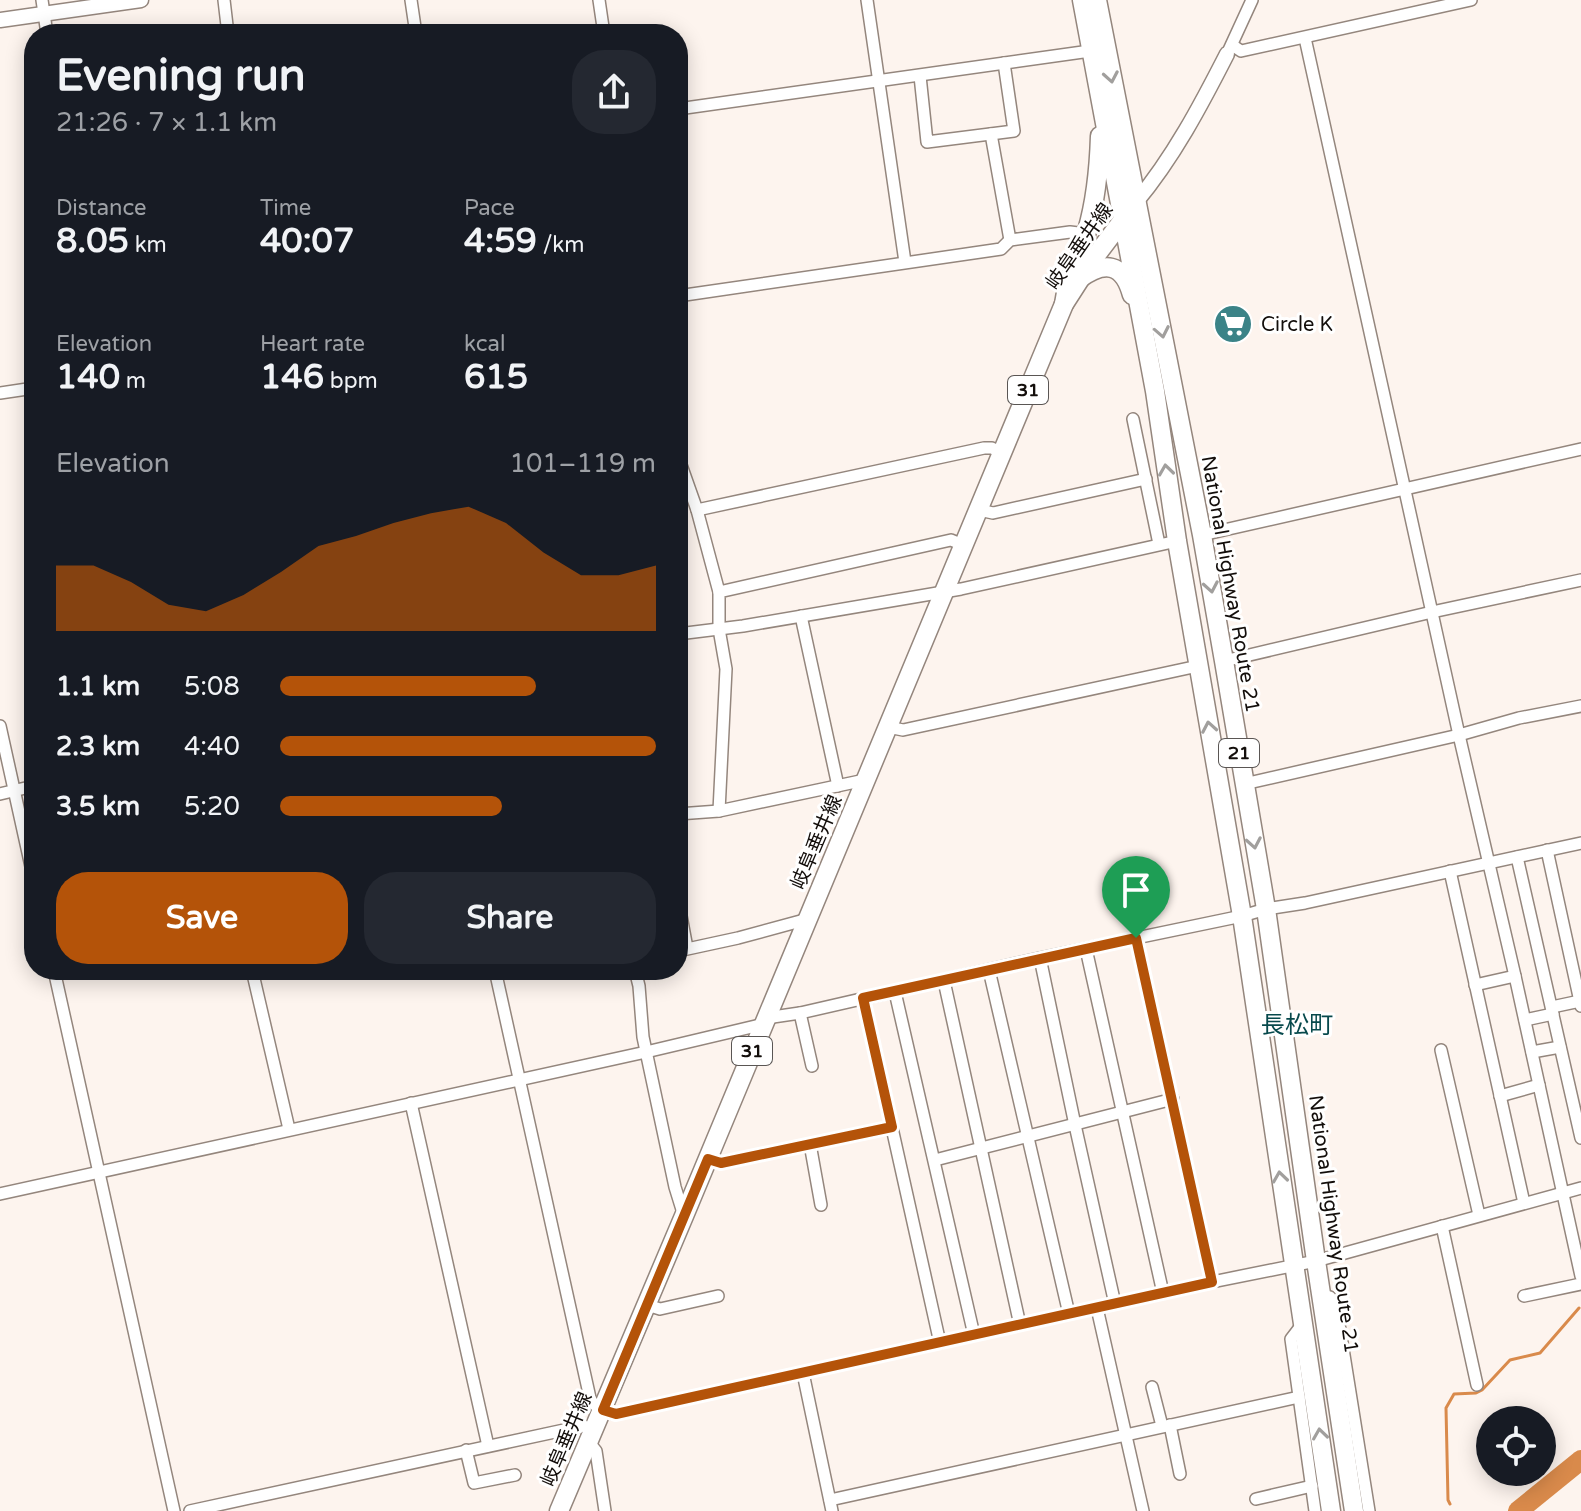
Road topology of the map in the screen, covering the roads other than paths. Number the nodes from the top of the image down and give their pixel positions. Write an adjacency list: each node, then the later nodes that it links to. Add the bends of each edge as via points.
1 (141, 0): 10 (street)
2 (224, 0): 12 (street)
3 (411, 0): 13 (street)
4 (599, 0): 14 (street)
5 (867, 0): 20 (street)
6 (1082, 0): 17 (main road, 21)
7 (1097, 0): 24 (main road, National Highway Route 21 / 21, one-way to 24)
8 (1252, 0): 16 (street)
9 (1471, 0): 15 (street)
10 (43, 7): 11 (street)
11 (0, 20)
12 (227, 24)
13 (415, 24)
14 (603, 24)
15 (1305, 38): 16 (street); 39 (street)
16 (1230, 50): 24 (street, via 1186,129)
17 (1090, 51): 18 (street); 21 (main road, 21)
18 (1004, 63): 19 (street); 23 (street, via 1014,131)
19 (920, 76): 20 (street); 23 (street, via 927,142)
20 (878, 81): 22 (street); 28 (street)
21 (1096, 81): 25 (main road, 21); 26 (main road, 21, via 1099,171)
22 (688, 108)
23 (991, 134): 27 (street)
24 (1136, 202): 25 (main road, 岐阜垂井線 / 31); 43 (main road, National Highway Route 21 / 21, one-way to 43)
25 (1124, 220): 29 (main road, 岐阜垂井線 / 31); 33 (main road, 21)
26 (1087, 234): 27 (street); 31 (main road, 21)
27 (1010, 240): 28 (street, via 1001,249)
28 (905, 262): 30 (street)
29 (1079, 279): 31 (main road, 岐阜垂井線 / 31); 33 (main road, 21, via 1105,267 1129,282)
30 (688, 295)
31 (1064, 304): 37 (main road, 岐阜垂井線 / 31)
32 (24, 389): 34 (street)
33 (1155, 391): 44 (main road, 21, one-way to 33)
34 (0, 393)
35 (1133, 419): 38 (street)
36 (1581, 449): 39 (street)
37 (1001, 453): 41 (street, via 984,448); 42 (main road, 岐阜垂井線 / 31)
38 (1146, 479): 42 (street, via 993,513); 44 (street)
39 (1405, 489): 43 (street); 49 (street)
40 (688, 493): 41 (street)
41 (697, 510): 48 (street)
42 (979, 510): 45 (main road, 岐阜垂井線 / 31)
43 (1202, 535): 53 (main road, National Highway Route 21 / 21, one-way to 53)
44 (1168, 543): 47 (street); 54 (main road, 21)
45 (963, 545): 47 (main road, 岐阜垂井線 / 31); 48 (street, via 951,540)
46 (1581, 580): 49 (street)
47 (944, 591): 50 (street); 57 (main road, 岐阜垂井線 / 31)
48 (719, 592): 51 (street)
49 (1432, 612): 53 (street); 58 (street)
50 (801, 616): 51 (street); 61 (street)
51 (719, 629): 52 (street); 65 (street, via 726,669)
52 (688, 633)
53 (1224, 661): 60 (main road, National Highway Route 21 / 21)
54 (1198, 666): 57 (street, via 903,730); 74 (main road, 21, one-way to 54)
55 (1581, 706): 58 (street)
56 (0, 726): 63 (street)
57 (888, 727): 59 (main road, 岐阜垂井線 / 31)
58 (1459, 735): 60 (street); 71 (street)
59 (865, 780): 61 (street); 75 (main road, 岐阜垂井線 / 31)
60 (1244, 784): 73 (main road, National Highway Route 21 / 21, one-way to 73)
61 (838, 786): 65 (street)
62 (24, 788): 63 (street)
63 (14, 790): 64 (street); 67 (street)
64 (0, 794)
65 (719, 811): 66 (street)
66 (688, 813)
67 (24, 835)
68 (1581, 843): 69 (street)
69 (1547, 850): 70 (street); 90 (street)
70 (1517, 857): 71 (street); 91 (street)
71 (1489, 863): 72 (street); 81 (street)
72 (1450, 871): 73 (street); 87 (street)
73 (1266, 909): 74 (street); 124 (main road, National Highway Route 21 / 21)
74 (1242, 916): 76 (street); 125 (main road, 21, one-way to 74)
75 (808, 919): 77 (street); 94 (main road, 岐阜垂井線 / 31)
76 (1136, 938): 78 (street); 103 (street)
77 (688, 949)
78 (1086, 949): 79 (street); 105 (street)
79 (1040, 958): 80 (street); 106 (street)
80 (989, 970): 86 (street); 109 (street)
81 (1515, 976): 87 (street); 93 (street)
82 (56, 980): 115 (street)
83 (254, 980): 108 (street)
84 (497, 980): 100 (street)
85 (638, 980): 97 (street)
86 (944, 981): 88 (street); 112 (street)
87 (1475, 985): 102 (street)
88 (895, 992): 89 (street); 114 (street)
89 (863, 998): 92 (street); 107 (street)
90 (1580, 1004): 91 (street)
91 (1552, 1010): 93 (street); 95 (street)
92 (800, 1013): 94 (street); 99 (street)
93 (1525, 1020): 98 (street)
94 (765, 1021): 97 (street); 113 (main road, 岐阜垂井線 / 31)
95 (1560, 1047): 98 (street); 110 (street)
96 (1441, 1050): 121 (street)
97 (646, 1052): 100 (street); 122 (street)
98 (1532, 1052): 101 (street)
99 (812, 1066)
100 (519, 1079): 104 (street); 145 (street, via 590,1398)
101 (1539, 1085): 102 (street); 117 (street)
102 (1500, 1096): 119 (street)
103 (1173, 1099): 105 (street); 127 (street)
104 (411, 1103): 108 (street); 149 (street)
105 (1123, 1112): 106 (street); 129 (street)
106 (1075, 1125): 109 (street); 133 (street)
107 (892, 1127): 111 (street); 140 (street)
108 (289, 1129): 115 (street)
109 (1029, 1136): 112 (street); 136 (street)
110 (1581, 1138)
111 (810, 1144): 113 (street, via 721,1163); 120 (street)
112 (981, 1148): 114 (street); 138 (street)
113 (708, 1159): 122 (main road, 岐阜垂井線 / 31)
114 (935, 1160): 139 (street)
115 (100, 1172): 118 (street); 156 (street)
116 (1581, 1188): 117 (street)
117 (1563, 1193): 119 (street); 126 (street)
118 (0, 1194)
119 (1524, 1203): 121 (street)
120 (821, 1205)
121 (1479, 1215): 123 (street)
122 (684, 1216): 134 (main road, 岐阜垂井線 / 31)
123 (1442, 1226): 124 (street); 142 (street)
124 (1316, 1261): 125 (street); 130 (main road, National Highway Route 21 / 21)
125 (1293, 1266): 127 (street); 137 (main road, 21)
126 (1581, 1276)
127 (1212, 1282): 129 (street)
128 (1581, 1284): 132 (street)
129 (1163, 1293): 133 (street)
130 (1322, 1295): 163 (main road, National Highway Route 21 / 21); 164 (street, via 1336,1305)
131 (718, 1296): 134 (street, via 660,1309)
132 (1524, 1296)
133 (1115, 1304): 135 (street)
134 (647, 1305): 145 (main road, 岐阜垂井線 / 31)
135 (1097, 1308): 136 (street); 147 (street)
136 (1069, 1314): 138 (street)
137 (1304, 1322): 144 (street, via 1291,1339); 162 (main road, 21, one-way to 137)
138 (1020, 1325): 139 (street)
139 (974, 1335): 140 (street)
140 (940, 1343): 141 (street)
141 (803, 1373): 145 (street, via 616,1414); 155 (street)
142 (1477, 1385)
143 (1152, 1387): 146 (street)
144 (1299, 1397): 146 (street); 153 (street)
145 (603, 1410): 148 (main road, 岐阜垂井線 / 31)
146 (1166, 1426): 147 (street); 151 (street)
147 (1125, 1434): 155 (street); 160 (street)
148 (591, 1437): 149 (street, via 584,1426); 158 (main road, 岐阜垂井線 / 31); 159 (street)
149 (488, 1446): 150 (street)
150 (466, 1450): 152 (street, via 474,1483); 157 (street)
151 (1180, 1474)
152 (515, 1475)
153 (1312, 1486): 154 (street); 161 (street)
154 (1256, 1499)
155 (831, 1506)
156 (174, 1511)
157 (190, 1511)
158 (559, 1511)
159 (605, 1511)
160 (1143, 1511)
161 (1315, 1511)
162 (1331, 1511)
163 (1354, 1511)
164 (1369, 1511)

